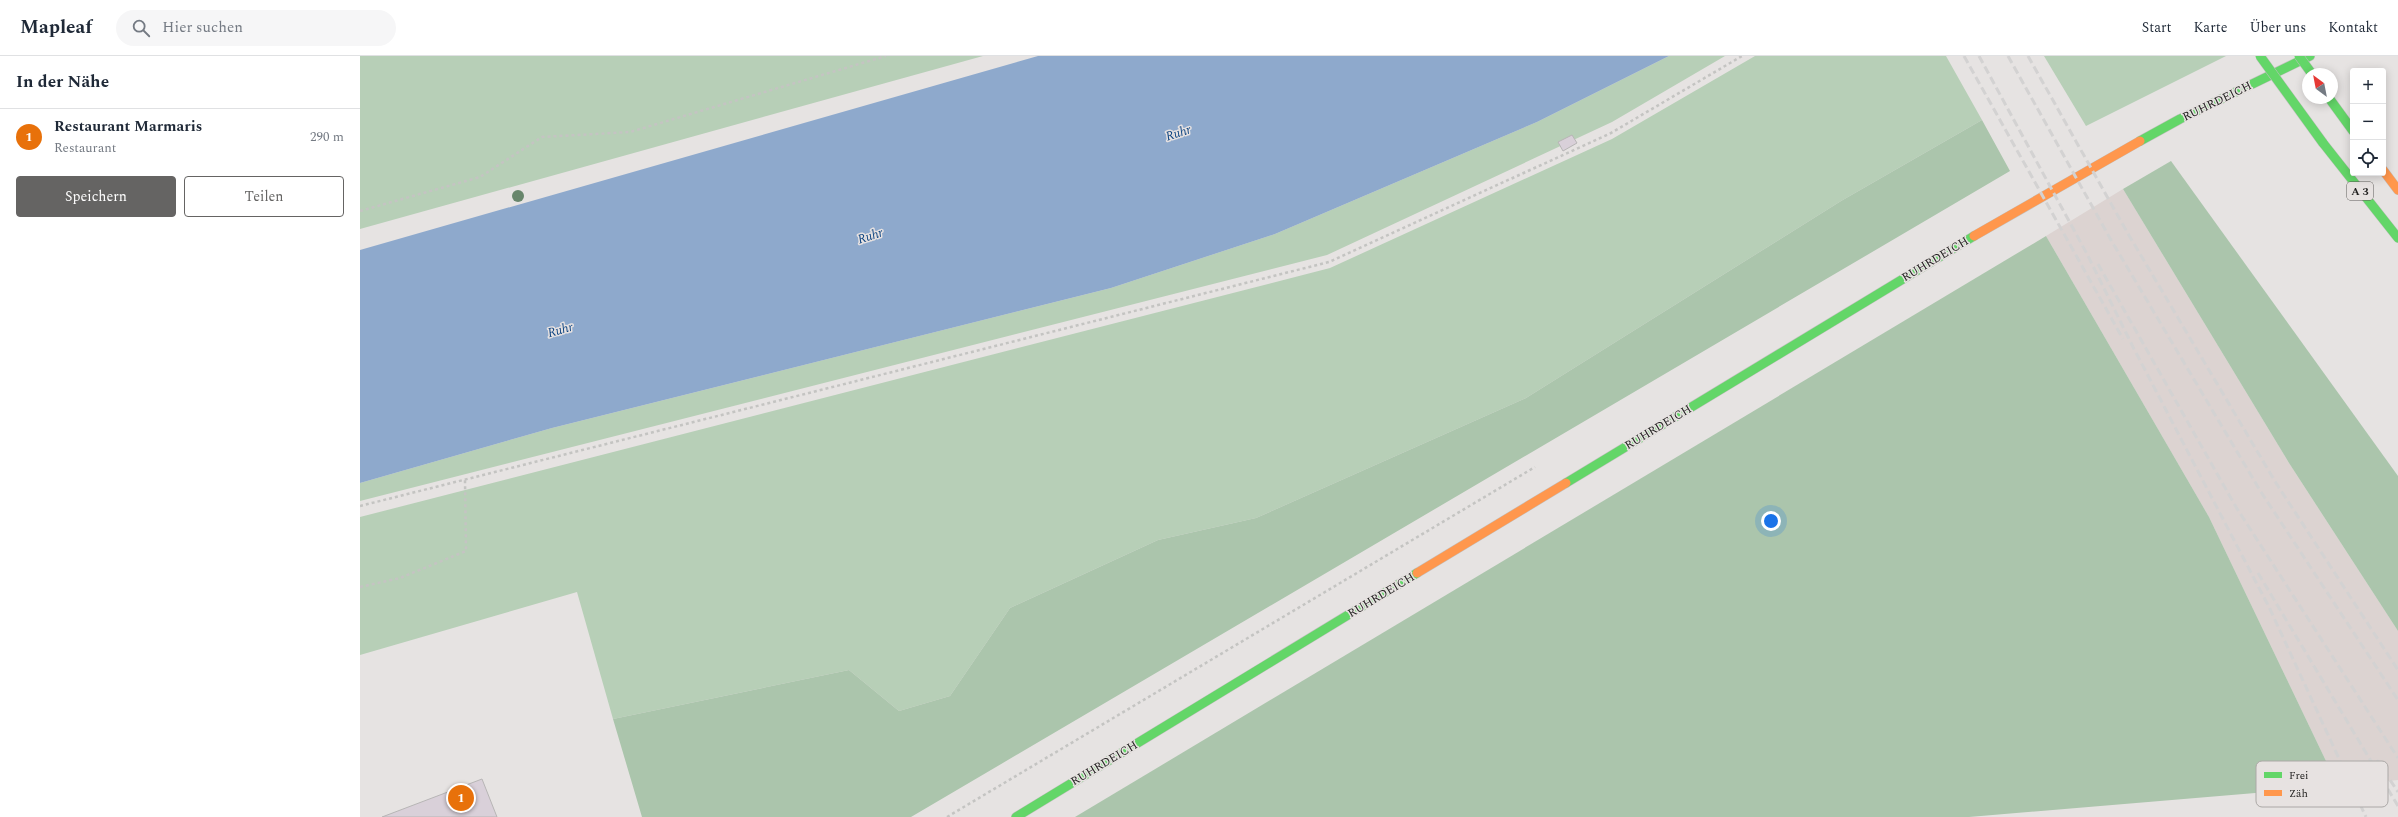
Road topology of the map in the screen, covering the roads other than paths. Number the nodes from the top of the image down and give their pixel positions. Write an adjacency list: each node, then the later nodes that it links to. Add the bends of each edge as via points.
1 (2260, 56): 9 (main road, A 3, bridge, via 2323,143)
2 (2299, 56): 4 (main road, bridge)
3 (2310, 56): 10 (main road, RUHRDEICH, via 2180,119 1956,246)
4 (2308, 68)
5 (2333, 104): 6 (main road)
6 (2350, 127)
7 (2386, 174): 8 (main road, A 3)
8 (2398, 190)
9 (2398, 238)
10 (1016, 817)

